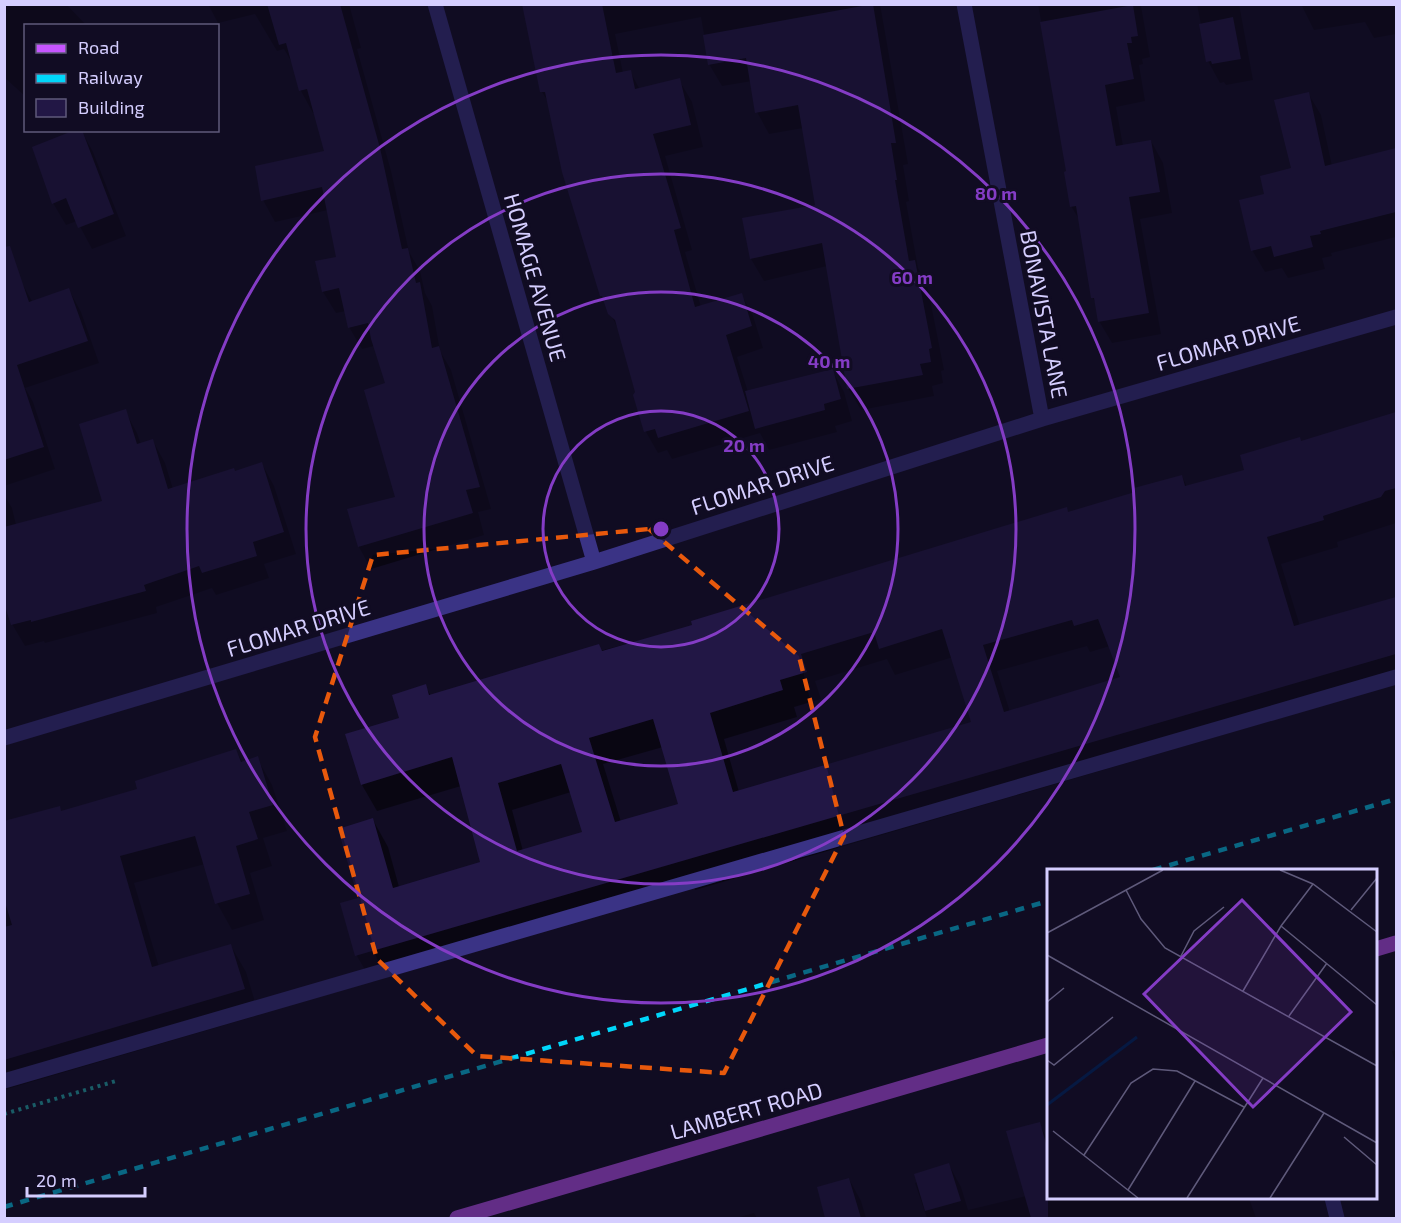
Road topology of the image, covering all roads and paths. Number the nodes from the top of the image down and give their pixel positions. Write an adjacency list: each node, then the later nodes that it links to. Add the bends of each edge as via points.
1 (435, 4): 5 (street, HOMAGE AVENUE)
2 (964, 4): 4 (street, BONAVISTA LANE)
3 (1396, 317): 4 (street, FLOMAR DRIVE)
4 (1042, 419): 5 (street, FLOMAR DRIVE)
5 (594, 562): 7 (street, FLOMAR DRIVE)
6 (1396, 677): 11 (street)
7 (4, 738)
8 (1396, 943): 9 (main road)
9 (1377, 949)
10 (1047, 1045): 13 (main road, LAMBERT ROAD)
11 (4, 1081)
12 (1332, 1199): 14 (street)
13 (457, 1218)
14 (1337, 1218)

